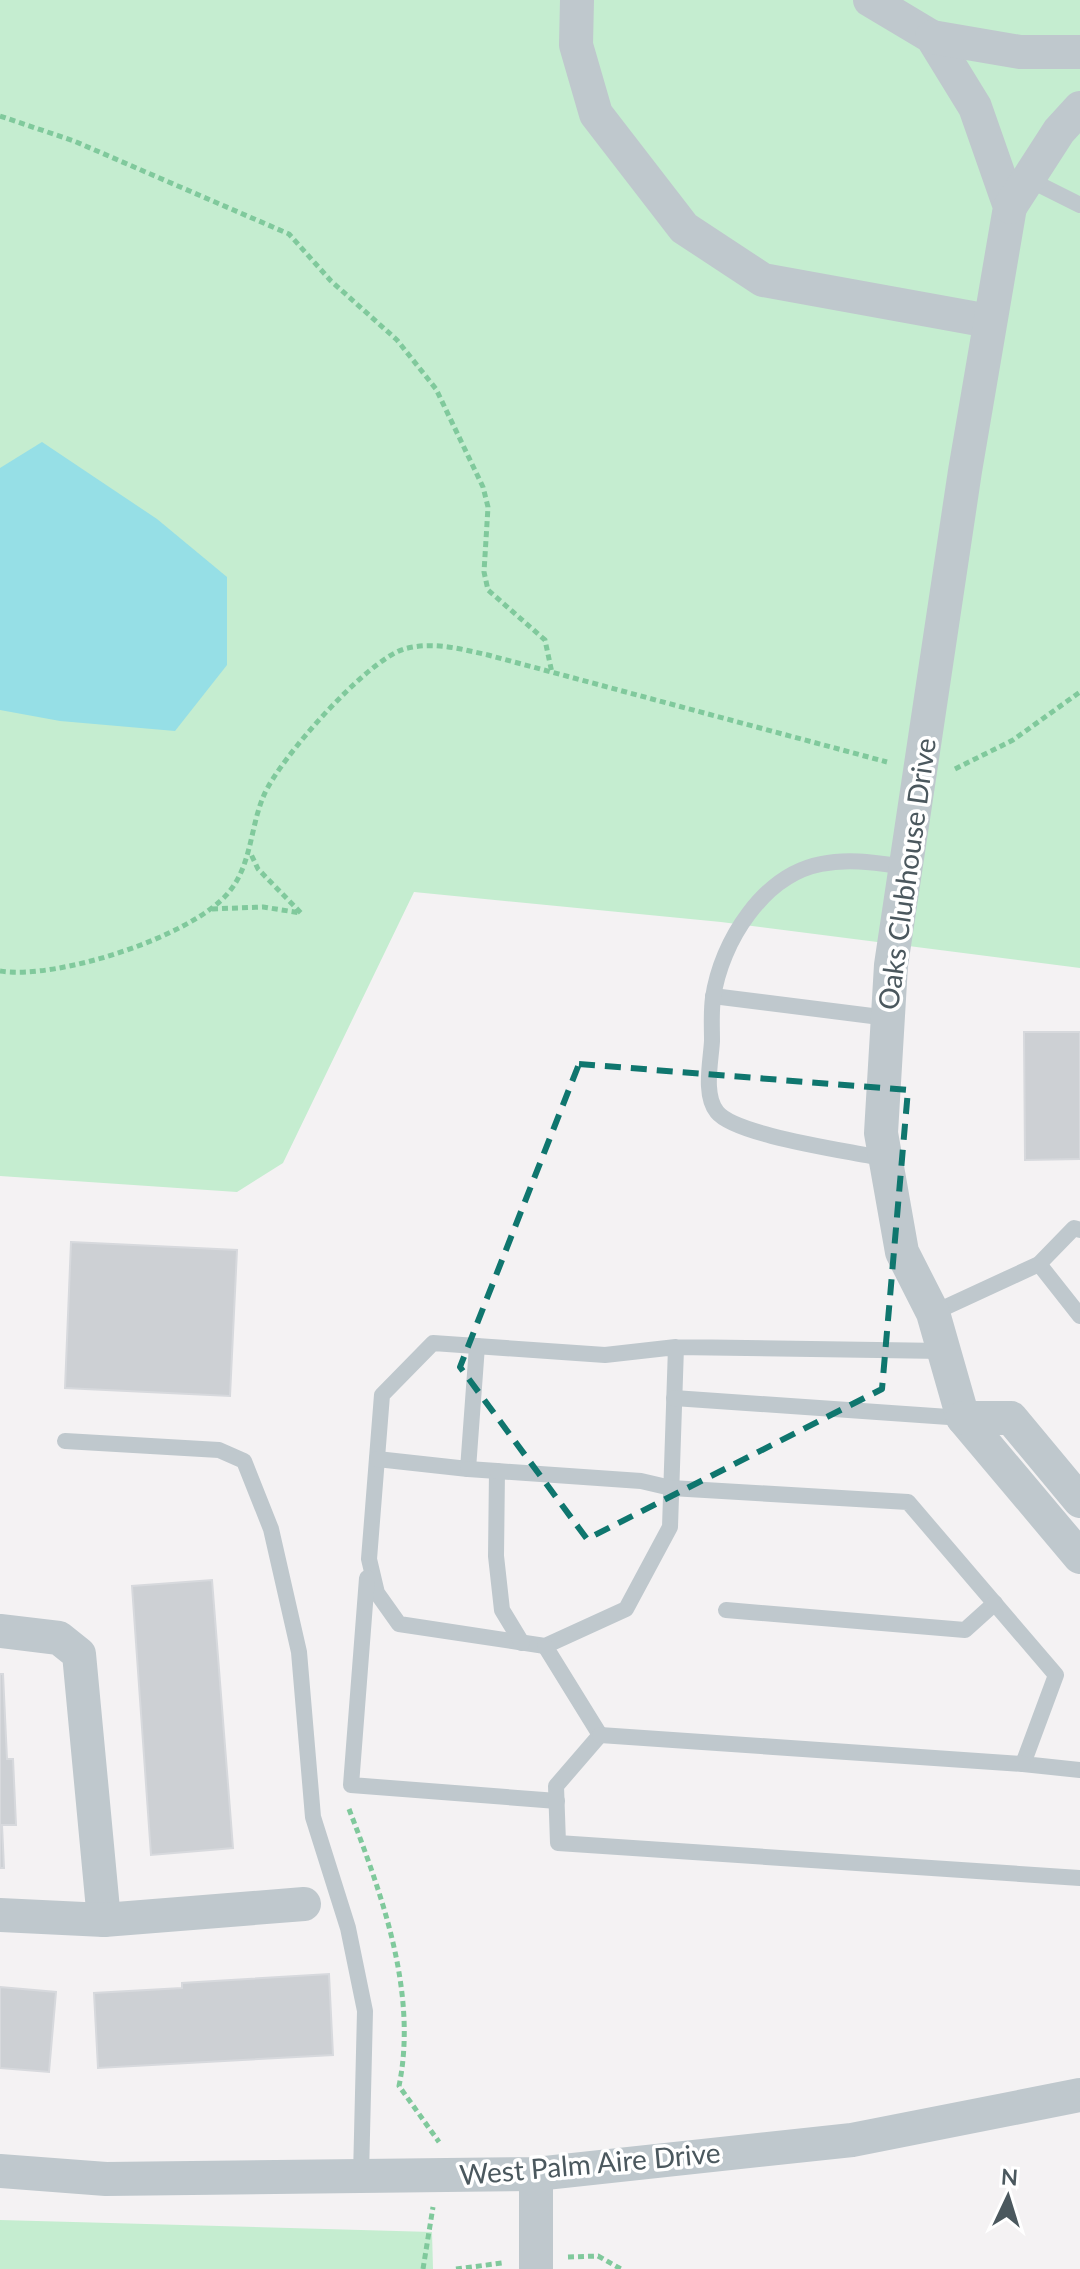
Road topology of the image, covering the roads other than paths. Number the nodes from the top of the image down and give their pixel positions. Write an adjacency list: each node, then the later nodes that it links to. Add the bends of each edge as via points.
1 (577, 0): 8 (street, via 576,45 596,114 684,228 763,280)
2 (870, 0): 3 (street, Oaks Clubhouse Drive)
3 (932, 37): 4 (street, Oaks Clubhouse Drive, via 1020,52); 6 (street, Oaks Clubhouse Drive)
4 (1080, 52)
5 (1080, 108): 6 (street, Oaks Clubhouse Drive)
6 (1019, 193): 7 (lane); 8 (street, Oaks Clubhouse Drive)
7 (1080, 205)
8 (989, 321): 9 (street, Oaks Clubhouse Drive)
9 (906, 867): 10 (lane, via 856,860 789,873 761,897 738,931); 11 (street, Oaks Clubhouse Drive)
10 (713, 996): 11 (lane); 12 (lane, via 710,1092 716,1112 738,1128)
11 (888, 1018): 12 (street, Oaks Clubhouse Drive, via 881,1133)
12 (885, 1159): 15 (street, Oaks Clubhouse Drive, via 902,1252)
13 (1080, 1230): 14 (lane, via 1074,1228)
14 (1039, 1264): 15 (lane); 16 (lane)
15 (933, 1313): 19 (street, Oaks Clubhouse Drive)
16 (1080, 1316)
17 (477, 1346): 18 (lane, via 605,1355); 23 (lane, via 433,1343 382,1395); 24 (lane)
18 (676, 1347): 19 (lane); 20 (lane)
19 (943, 1351): 21 (street, Oaks Clubhouse Drive)
20 (674, 1398): 21 (lane); 26 (lane)
21 (963, 1418): 27 (street, via 1011,1418); 28 (street, Oaks Clubhouse Drive)
22 (65, 1441): 46 (lane, via 219,1450 244,1461 260,1495 299,1652 313,1817 348,1928 365,2011)
23 (377, 1459): 24 (lane); 29 (lane)
24 (468, 1469): 25 (lane)
25 (497, 1471): 26 (lane, via 641,1481); 33 (lane, via 496,1556 502,1610)
26 (671, 1488): 30 (lane, via 908,1502); 34 (lane, via 670,1527 626,1609)
27 (1080, 1501)
28 (1080, 1557)
29 (369, 1559): 33 (lane, via 377,1593 399,1624); 38 (lane, via 351,1785)
30 (995, 1603): 31 (lane, via 965,1630); 36 (lane, via 1056,1675)
31 (726, 1610)
32 (0, 1631): 42 (street, via 59,1638 79,1654)
33 (522, 1643): 34 (lane)
34 (545, 1646): 35 (lane)
35 (600, 1735): 36 (lane); 38 (lane, via 556,1786)
36 (1023, 1764): 37 (lane)
37 (1080, 1770)
38 (557, 1801): 39 (lane, via 558,1843)
39 (1080, 1878)
40 (304, 1904): 42 (street)
41 (0, 1915): 42 (street)
42 (104, 1920)
43 (1080, 2095): 45 (street, West Palm Aire Drive, via 852,2140)
44 (0, 2171): 46 (street, West Palm Aire Drive, via 106,2179)
45 (536, 2174): 46 (street, West Palm Aire Drive); 47 (street)
46 (361, 2176)
47 (536, 2269)

